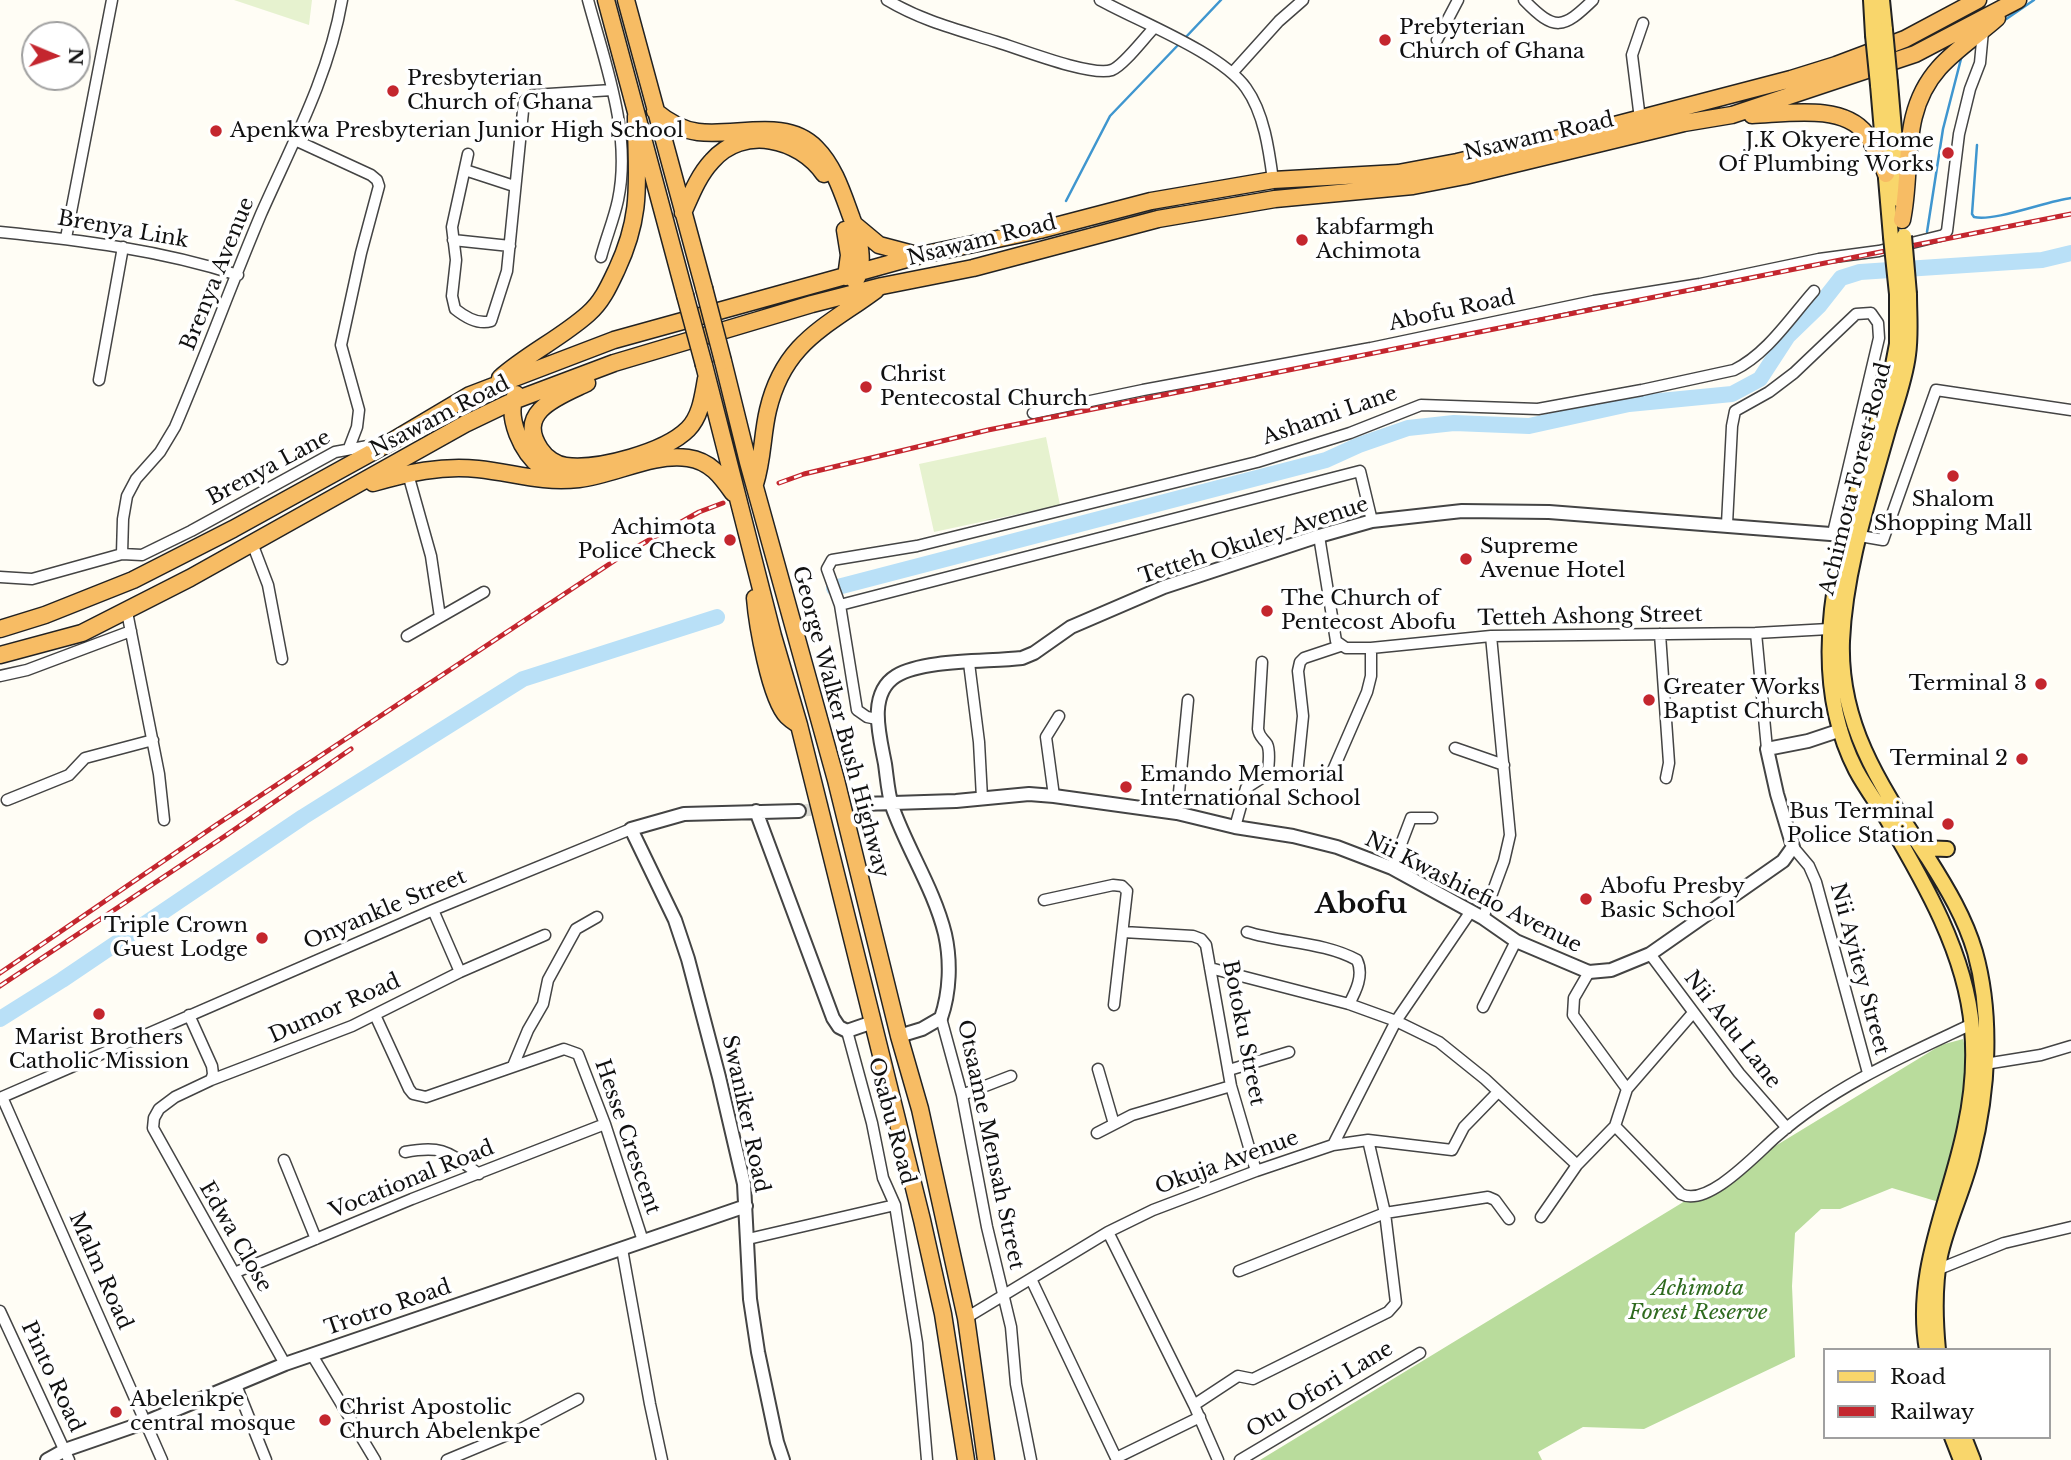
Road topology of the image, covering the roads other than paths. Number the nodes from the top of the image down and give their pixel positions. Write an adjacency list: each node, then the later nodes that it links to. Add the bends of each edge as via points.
1 (113, 0): 39 (street)
2 (342, 0): 28 (street, Brenya Avenue, via 331,51)
3 (588, 0): 23 (street)
4 (606, 0): 25 (highway, George Walker Bush Highway)
5 (626, 0): 24 (highway, George Walker Bush Highway)
6 (887, 0): 17 (street, via 955,30 1057,62 1103,71 1118,66)
7 (1100, 0): 17 (street)
8 (1303, 0): 21 (street)
9 (1458, 0): 20 (street)
10 (1524, 0): 11 (street, via 1538,15 1555,23 1573,20)
11 (1593, 0)
12 (1871, 0): 19 (main road, Achimota Forest Road)
13 (1882, 0): 19 (main road, Achimota Forest Road)
14 (1978, 0): 27 (highway, Nsawam Road, via 1905,39 1836,65)
15 (2016, 1): 18 (highway); 26 (highway, Nsawam Road, via 1915,54)
16 (1643, 23): 27 (street, via 1632,55)
17 (1154, 28): 21 (street)
18 (1983, 31): 37 (highway, via 1940,68 1918,105); 57 (street, Abofu Road, via 1980,63 1959,134 1944,235)
19 (1879, 33): 22 (main road, Achimota Forest Road, bridge)
20 (1437, 40)
21 (1233, 72): 32 (street, via 1257,109)
22 (1884, 84): 31 (main road, Achimota Forest Road); 37 (main road, Achimota Forest Road)
23 (612, 90): 33 (street, via 526,98); 44 (street, via 622,165 618,200)
24 (655, 111): 35 (highway, George Walker Bush Highway); 36 (highway, via 695,132 774,130 801,136 817,148 835,176)
25 (636, 116): 52 (highway, George Walker Bush Highway, bridge); 54 (highway, via 635,219 606,293 590,313)
26 (1732, 116): 31 (highway, via 1824,112 1849,121 1867,135); 34 (highway, Nsawam Road, via 1413,186)
27 (1640, 118): 32 (highway, Nsawam Road, via 1398,173)
28 (295, 141): 46 (street, Brenya Avenue); 59 (street, Brenya Lane, via 377,180 379,194 341,345 359,410)
29 (468, 154): 30 (street)
30 (465, 170): 33 (street); 40 (street)
31 (1886, 174): 37 (main road, Achimota Forest Road)
32 (1273, 180): 34 (highway); 43 (highway, Nsawam Road, via 1151,201)
33 (514, 186): 41 (street)
34 (1275, 199): 47 (highway, Nsawam Road, via 1158,219 973,268)
35 (683, 213): 45 (highway, via 698,180 720,153 745,141 770,140 794,146 816,162 830,183); 62 (highway, George Walker Bush Highway, bridge)
36 (855, 225): 43 (highway, via 880,245); 45 (highway)
37 (1899, 231): 67 (main road, Achimota Forest Road, bridge, via 1903,294 1894,365)
38 (0, 232): 39 (street, Brenya Link)
39 (66, 238): 42 (street, Brenya Link)
40 (453, 240): 41 (street); 41 (street, via 455,309 486,322 491,322)
41 (510, 246)
42 (123, 247): 46 (street, Brenya Link); 53 (street)
43 (922, 255): 45 (highway, Nsawam Road)
44 (601, 257)
45 (853, 274): 49 (highway); 50 (highway, Nsawam Road)
46 (237, 275): 70 (street, Brenya Avenue, via 175,427 127,496)
47 (882, 286): 49 (highway, Nsawam Road); 62 (highway, via 824,325 790,357 768,410)
48 (1814, 291): 74 (street, Ashami Lane, via 1759,354 1734,370 1538,409 1421,405 1257,462 917,545 832,561 827,569)
49 (844, 295): 51 (highway, Nsawam Road)
50 (614, 340): 54 (highway, Nsawam Road); 55 (highway, via 592,358 522,388)
51 (614, 363): 52 (highway, via 593,380 552,401 535,417 536,441 554,462 580,467 623,459 678,437 698,414); 55 (highway, Nsawam Road)
52 (705, 371): 64 (highway, George Walker Bush Highway)
53 (99, 380)
54 (491, 386): 58 (highway, Nsawam Road)
55 (513, 401): 61 (highway, via 512,419 524,445 541,467); 63 (highway, Nsawam Road)
56 (2071, 410): 67 (street, via 1936,390 1883,540)
57 (1033, 413)
58 (389, 443): 59 (street); 72 (highway, Nsawam Road)
59 (349, 448): 70 (street, Brenya Lane, via 142,555)
60 (408, 474): 61 (highway, via 464,468); 63 (highway); 76 (street, via 431,556)
61 (564, 480): 64 (highway, via 596,477 664,458 692,458 708,464)
62 (755, 484): 143 (highway, George Walker Bush Highway, via 836,780)
63 (345, 491): 69 (highway, Nsawam Road)
64 (739, 500): 140 (highway, George Walker Bush Highway, via 757,575 755,601 768,666 779,703 799,725)
65 (1372, 521): 66 (street, Tetteh Okuley Avenue, via 1462,511); 68 (street, Tetteh Okuley Avenue); 74 (street, via 1360,471)
66 (1727, 524): 67 (street, Tetteh Okuley Avenue); 67 (street, via 1733,415 1794,373 1856,314 1871,313 1879,338)
67 (1846, 534): 78 (main road, Achimota Forest Road); 116 (main road, Achimota Forest Road, via 1848,592 1842,642 1846,702 1861,746)
68 (1319, 536): 85 (street); 90 (street, Tetteh Okuley Avenue, via 1105,611 1022,658)
69 (252, 543): 75 (highway, Nsawam Road); 88 (street, via 268,585)
70 (122, 554): 71 (street, Brenya Lane, via 32,579)
71 (0, 577)
72 (111, 590): 77 (highway, Nsawam Road); 84 (highway, via 108,611)
73 (484, 592): 76 (street)
74 (840, 605): 94 (street, via 857,710)
75 (127, 611): 79 (street); 87 (highway, Nsawam Road, via 82,634)
76 (440, 617): 82 (street)
77 (0, 629)
78 (1829, 629): 80 (street, Tetteh Ashong Street); 95 (main road, Achimota Forest Road, via 1830,677)
79 (131, 631): 91 (street); 96 (street)
80 (1756, 633): 81 (street, Tetteh Ashong Street); 98 (street, Nii Ayitey Street)
81 (1660, 634): 83 (street, Tetteh Ashong Street); 102 (street, via 1669,763)
82 (407, 636)
83 (1491, 636): 86 (street, Tetteh Ashong Street); 99 (street)
84 (0, 646)
85 (1340, 646): 86 (street, Tetteh Ashong Street); 101 (street, via 1300,662 1303,716)
86 (1371, 648): 101 (street, via 1367,692 1330,777)
87 (0, 655)
88 (282, 659)
89 (1262, 662): 100 (street, via 1258,729 1269,750)
90 (970, 663): 94 (street, Tetteh Okuley Avenue, via 921,667 898,675 884,687); 104 (street)
91 (0, 676)
92 (1188, 700): 110 (street)
93 (1059, 716): 103 (street, via 1046,737)
94 (877, 719): 107 (street, Tetteh Okuley Avenue)
95 (1841, 730): 98 (street); 141 (main road, Achimota Forest Road, via 1856,769 1934,907 1960,971)
96 (153, 740): 105 (street, via 85,758 69,775); 112 (street)
97 (1455, 748): 99 (street)
98 (1767, 749): 115 (street, Nii Ayitey Street)
99 (1504, 765): 123 (street, via 1510,835)
100 (1268, 774): 101 (street); 113 (street, via 1246,788)
101 (1297, 775)
102 (1666, 778)
103 (1054, 796): 104 (street, Nii Kwashiefio Avenue); 110 (street, Nii Kwashiefio Avenue)
104 (982, 797): 107 (street, Nii Kwashiefio Avenue)
105 (7, 800)
106 (862, 804): 107 (street, Nii Kwashiefio Avenue)
107 (892, 804): 138 (street, Otsaame Mensah Street, via 945,937 948,976)
108 (756, 811): 109 (street, Onyankle Street); 114 (street, Onyankle Street, via 684,814); 142 (street, Osabu Road, via 833,1018)
109 (799, 811)
110 (1177, 813): 113 (street, Nii Kwashiefio Avenue)
111 (1432, 818): 118 (street, via 1409,821)
112 (164, 820)
113 (1235, 827): 118 (street, Nii Kwashiefio Avenue, via 1337,847)
114 (631, 829): 120 (street, Onyankle Street); 172 (street, Swaniker Road, via 675,920 688,959)
115 (1794, 847): 128 (street, Nii Kwashiefio Avenue, via 1783,861); 150 (street, Nii Ayitey Street, via 1816,882)
116 (1922, 848): 117 (main road); 146 (main road, Achimota Forest Road, via 1957,905 1975,951 1984,1007)
117 (1947, 849)
118 (1392, 868): 121 (street, Nii Kwashiefio Avenue)
119 (1044, 900): 124 (street, via 1122,886 1127,891)
120 (433, 910): 130 (street); 136 (street, Onyankle Street)
121 (1471, 911): 123 (street, Nii Kwashiefio Avenue); 139 (street)
122 (597, 917): 147 (street, via 576,929 548,981 543,1003)
123 (1483, 918): 127 (street, Nii Kwashiefio Avenue)
124 (1123, 932): 129 (street, Botoku Street, via 1201,939); 133 (street)
125 (1247, 932): 132 (street, via 1357,960 1357,989)
126 (545, 935): 130 (street, Dumor Road)
127 (1516, 941): 131 (street, Nii Kwashiefio Avenue); 134 (street)
128 (1650, 954): 131 (street, Nii Kwashiefio Avenue, via 1611,970); 135 (street, Nii Adu Lane)
129 (1210, 968): 132 (street); 149 (street, Botoku Street)
130 (460, 972): 137 (street, Dumor Road)
131 (1589, 972): 154 (street, via 1574,998 1573,1015)
132 (1349, 1004): 139 (street)
133 (1114, 1005)
134 (1483, 1007)
135 (1692, 1014): 154 (street); 162 (street, Nii Adu Lane)
136 (189, 1015): 152 (street, via 212,1066); 157 (street, Onyankle Street)
137 (375, 1015): 147 (street, Hesse Crescent, via 409,1089 418,1096); 152 (street, Dumor Road)
138 (941, 1018): 143 (street); 156 (street, Otsaame Mensah Street)
139 (1396, 1021): 155 (street, via 1439,1042); 165 (street)
140 (873, 1023): 142 (street); 211 (highway, George Walker Bush Highway, via 943,1314)
141 (1972, 1024): 150 (street); 189 (main road, Achimota Forest Road, via 1973,1063 1965,1130 1933,1241 1926,1285)
142 (847, 1031): 171 (street, Osabu Road, via 883,1178)
143 (899, 1036): 188 (highway, George Walker Bush Highway, via 920,1109)
144 (2071, 1046): 146 (street)
145 (1289, 1052): 149 (street)
146 (1985, 1064): 182 (main road, Achimota Forest Road, via 1979,1126)
147 (513, 1066): 158 (street, Hesse Crescent, via 564,1049 576,1053)
148 (1098, 1069): 159 (street)
149 (1229, 1069): 153 (street, Botoku Street)
150 (1868, 1073): 162 (street)
151 (1011, 1076): 156 (street)
152 (211, 1080): 161 (street, Dumor Road, via 159,1109)
153 (1231, 1086): 159 (street); 169 (street, Botoku Street)
154 (1627, 1089): 160 (street)
155 (1498, 1092): 164 (street, Okuja Avenue, via 1464,1127 1452,1150); 168 (street)
156 (962, 1095): 186 (street, Otsaame Mensah Street)
157 (1, 1098): 198 (street, Malm Road)
158 (605, 1124): 170 (street, Vocational Road); 180 (street, Hesse Crescent)
159 (1114, 1124): 163 (street)
160 (1615, 1126): 162 (street, via 1687,1197 1710,1193); 168 (street)
161 (153, 1128): 184 (street, Edwa Close)
162 (1787, 1128)
163 (1097, 1133)
164 (1368, 1140): 165 (street, Okuja Avenue); 173 (street)
165 (1334, 1144): 169 (street, Okuja Avenue)
166 (405, 1152): 170 (street, via 440,1149)
167 (284, 1160): 178 (street)
168 (1577, 1165): 174 (street)
169 (1256, 1171): 177 (street, Okuja Avenue)
170 (479, 1174): 178 (street, Vocational Road)
171 (895, 1205): 179 (street); 210 (street, Osabu Road, via 917,1343)
172 (746, 1206): 179 (street, Swaniker Road); 180 (street, Trotro Road)
173 (1385, 1213): 175 (street, via 1488,1196); 183 (street); 196 (street, via 1397,1297 1392,1308 1253,1379 1238,1376)
174 (1541, 1217)
175 (1508, 1219)
176 (2071, 1227): 182 (street, via 2004,1243)
177 (1108, 1232): 185 (street, Okuja Avenue); 196 (street)
178 (316, 1239): 184 (street, Vocational Road)
179 (748, 1239): 209 (street, Swaniker Road, via 756,1339)
180 (643, 1241): 181 (street, Trotro Road)
181 (622, 1249): 192 (street, Trotro Road); 208 (street)
182 (1939, 1269): 190 (main road, Achimota Forest Road)
183 (1239, 1271)
184 (234, 1273): 193 (street, Edwa Close)
185 (1031, 1279): 186 (street, Okuja Avenue); 202 (street)
186 (1004, 1295): 188 (street, Okuja Avenue); 213 (street, Otsaame Mensah Street)
187 (0, 1311): 201 (street, Pinto Road)
188 (966, 1318): 212 (highway, George Walker Bush Highway)
189 (1927, 1348)
190 (1938, 1348)
191 (1420, 1353): 215 (street, Otu Ofori Lane)
192 (312, 1355): 193 (street, Trotro Road); 206 (street)
193 (285, 1364): 194 (street, Trotro Road)
194 (236, 1385): 198 (street, Trotro Road); 205 (street)
195 (578, 1399): 207 (street)
196 (1194, 1405): 197 (street)
197 (1200, 1416): 202 (street); 214 (street)
198 (146, 1422): 201 (street, Trotro Road); 204 (street, Malm Road)
199 (1953, 1439): 216 (main road)
200 (1965, 1439): 217 (main road)
201 (67, 1455): 203 (street, Trotro Road)
202 (1116, 1459)
203 (47, 1460)
204 (162, 1460)
205 (266, 1460)
206 (375, 1460)
207 (447, 1460)
208 (662, 1460)
209 (783, 1460)
210 (927, 1460)
211 (966, 1460)
212 (986, 1460)
213 (1031, 1460)
214 (1218, 1460)
215 (1240, 1460)
216 (1961, 1460)
217 (1973, 1460)

